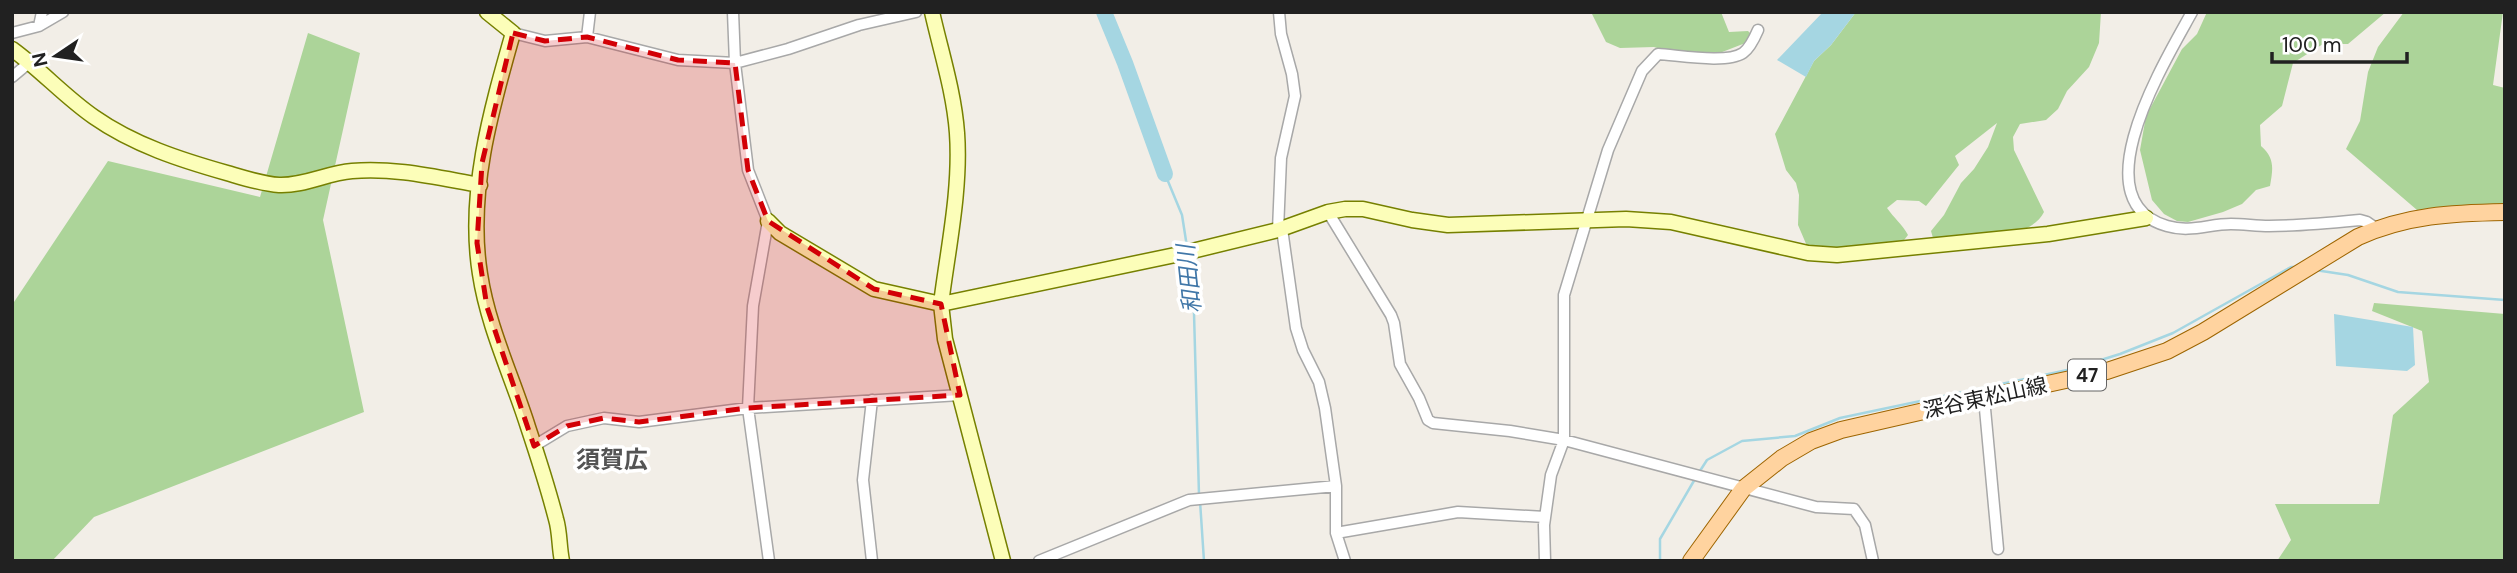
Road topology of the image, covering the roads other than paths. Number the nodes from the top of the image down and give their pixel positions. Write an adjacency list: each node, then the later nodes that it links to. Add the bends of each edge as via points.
1 (64, 12): 9 (street)
2 (486, 12): 12 (street)
3 (590, 12): 13 (street)
4 (733, 12): 16 (street)
5 (916, 12): 16 (street)
6 (932, 12): 26 (street, via 957,140)
7 (1279, 12): 25 (street, via 1295,96 1281,158)
8 (2192, 12): 21 (street, via 2142,108 2131,146 2131,189)
9 (48, 15): 11 (street, via 39,26)
10 (1758, 30): 23 (street, via 1742,54 1724,58 1658,54 1642,71 1608,150)
11 (12, 33)
12 (513, 33): 13 (street, via 545,41); 18 (street, via 493,102)
13 (587, 37): 16 (street, via 678,60)
14 (12, 49): 15 (street)
15 (30, 61): 17 (street); 18 (street, via 115,131 161,152 256,181 297,184 362,170)
16 (735, 63): 22 (street, via 748,170)
17 (12, 77)
18 (480, 185): 32 (street, via 480,274)
19 (1328, 212): 23 (street, via 1363,209 1448,225); 25 (street); 31 (street, via 1394,323 1400,364 1428,420)
20 (2505, 212): 24 (main road, 深谷東松山線 / 47, via 2444,213)
21 (2146, 218): 23 (street, via 2035,235 1837,255 1808,253 1671,222); 24 (street, via 2189,230 2228,224 2360,220)
22 (768, 221): 26 (street, via 789,239 874,289); 30 (street, via 753,306)
23 (1585, 221): 31 (street, via 1564,295)
24 (2377, 229): 28 (main road, 深谷東松山線 / 47, via 2167,351 2108,371)
25 (1280, 230): 26 (street); 33 (street, via 1296,328 1319,382)
26 (941, 304): 27 (street)
27 (960, 395): 29 (street); 41 (street)
28 (1984, 398): 34 (main road, 深谷東松山線 / 47, via 1811,441); 37 (street)
29 (872, 400): 30 (street); 40 (street, via 863,480)
30 (748, 408): 32 (street, via 639,422 604,418 567,426); 39 (street)
31 (1564, 440): 34 (street); 35 (street, via 1551,475)
32 (534, 446): 38 (street, via 557,522)
33 (1336, 486): 36 (street); 42 (street, via 1189,500)
34 (1743, 489): 45 (main road, 深谷東松山線 / 47); 46 (street, via 1816,507 1854,509 1865,525)
35 (1545, 517): 36 (street, via 1458,512); 44 (street)
36 (1336, 533): 43 (street)
37 (1998, 549)
38 (562, 561)
39 (769, 561)
40 (872, 561)
41 (1003, 561)
42 (1039, 561)
43 (1345, 561)
44 (1545, 561)
45 (1691, 561)
46 (1873, 561)

